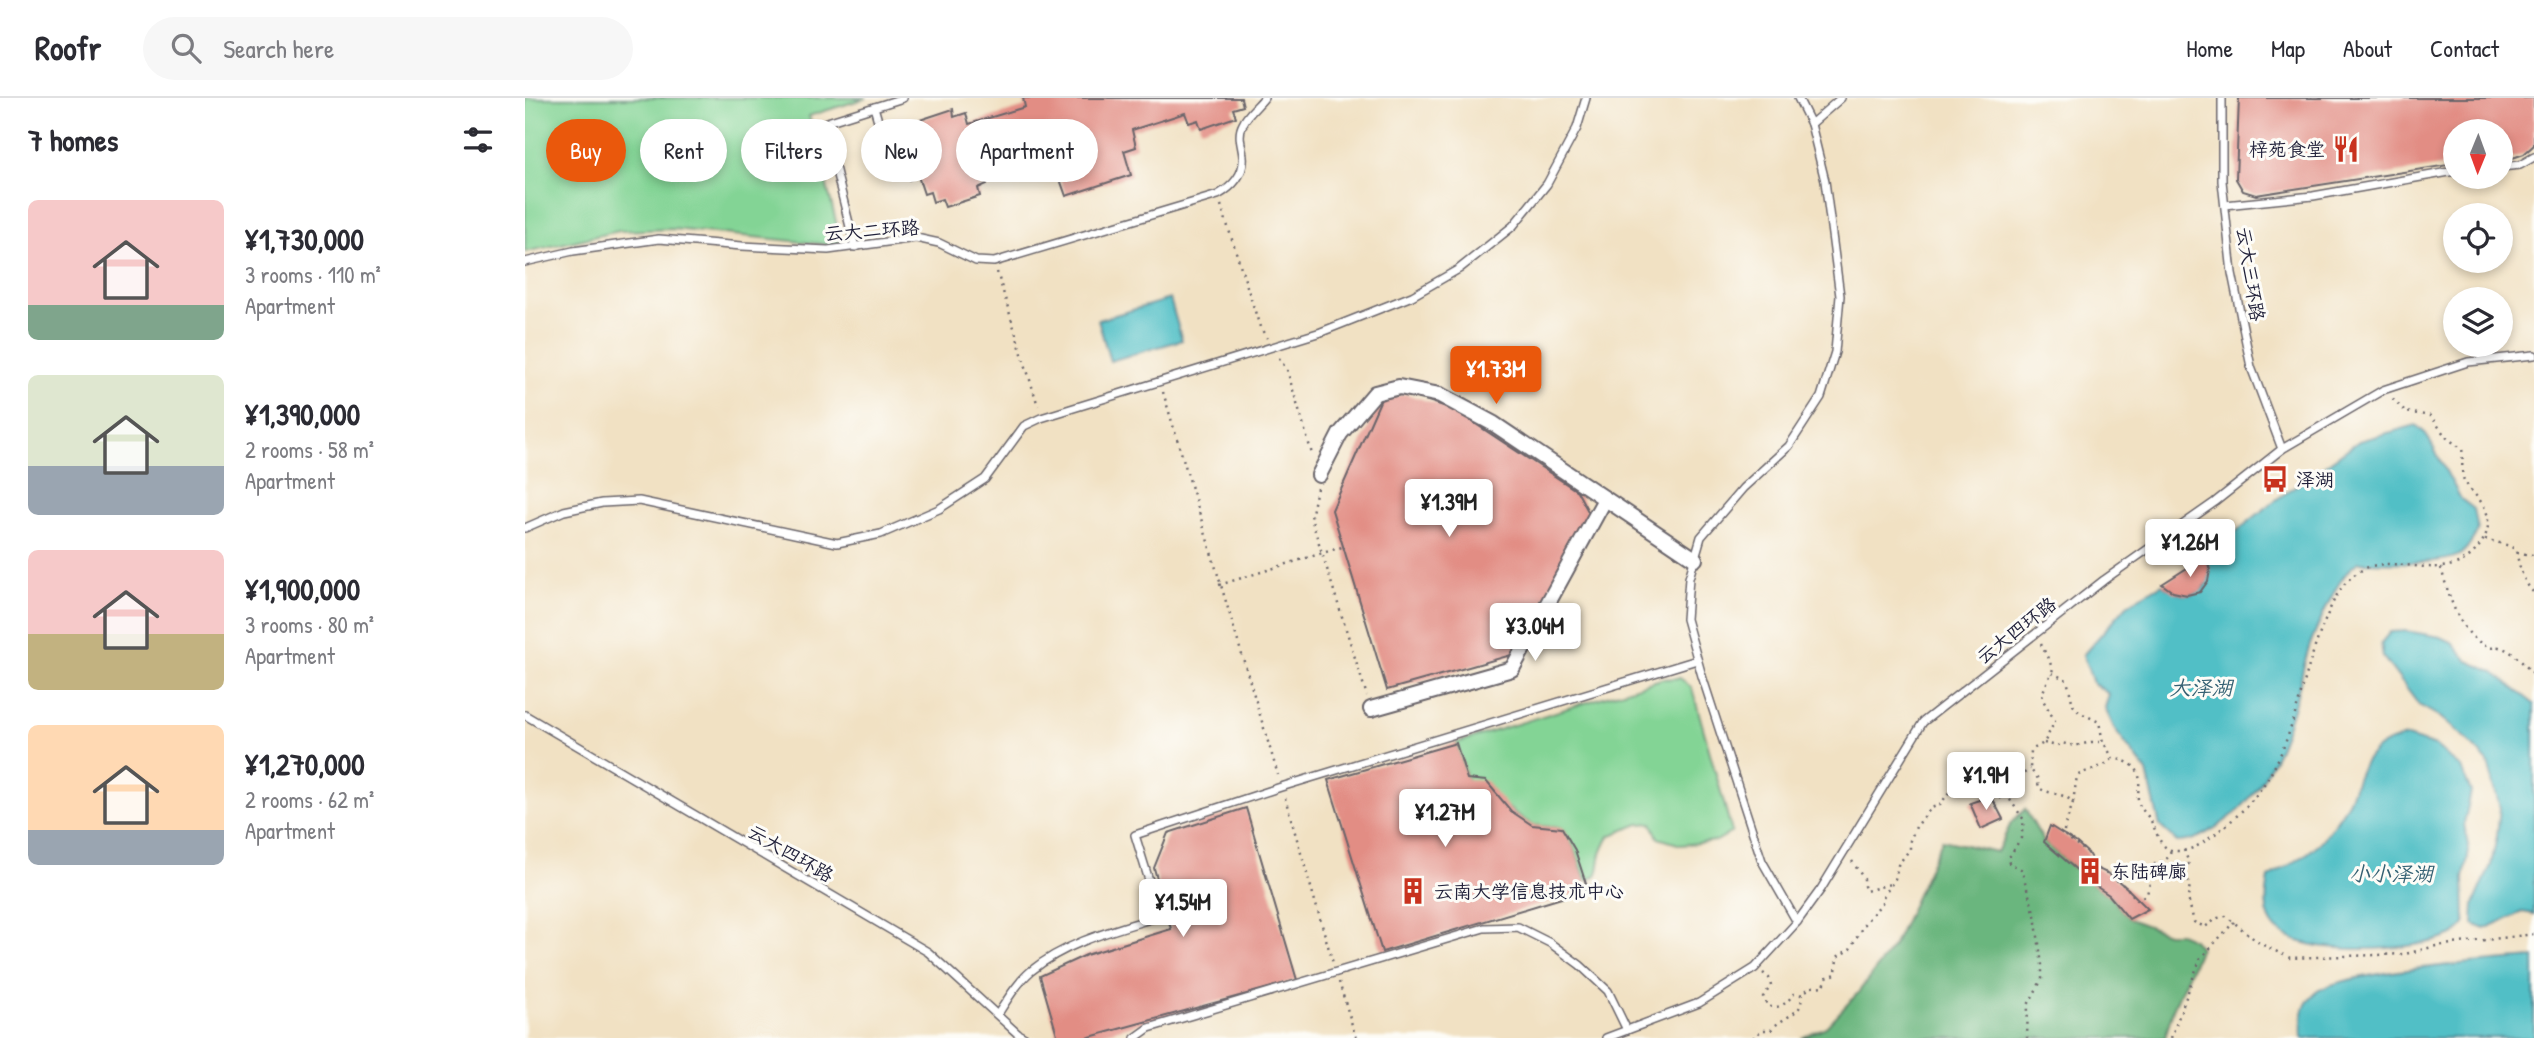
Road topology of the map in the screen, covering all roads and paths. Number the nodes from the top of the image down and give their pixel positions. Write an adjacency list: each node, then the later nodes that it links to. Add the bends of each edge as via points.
1 (903, 98): 7 (lane)
2 (1264, 98): 13 (lane, via 1243,124 1239,138 1244,159 1238,178)
3 (1586, 98): 21 (lane, via 1577,128 1547,184 1513,226 1459,269 1412,296 1321,332)
4 (1798, 98): 9 (lane)
5 (1841, 98): 9 (lane)
6 (2222, 98): 14 (lane, 云大三环路)
7 (874, 107): 8 (lane); 15 (lane, via 824,123)
8 (878, 119)
9 (1811, 124): 35 (lane, via 1825,181 1840,296 1835,352 1821,397 1789,446 1743,488 1701,537)
10 (2534, 157): 11 (lane)
11 (2513, 166)
12 (2443, 173): 14 (lane)
13 (1218, 195): 17 (lane); 18 (path)
14 (2225, 205): 25 (lane, 云大三环路, via 2232,273 2251,366)
15 (855, 247): 16 (lane, 云大二环路, via 828,250 659,239); 17 (lane, 云大二环路, via 916,238 939,243 976,261)
16 (525, 262)
17 (994, 262): 23 (path)
18 (1260, 327)
19 (2534, 355): 22 (lane, 云大四环路, via 2468,362)
20 (1287, 370): 24 (path)
21 (1160, 382): 23 (lane); 37 (path)
22 (2386, 389): 25 (lane, 云大四环路); 30 (path, via 2406,412 2431,416 2462,449 2462,476 2487,508)
23 (1041, 418): 29 (lane, via 1024,426 985,479 939,509 881,534 837,543 639,501 564,511)
24 (1305, 428)
25 (2282, 449): 39 (lane, 云大四环路)
26 (1319, 475): 27 (street, via 1340,433 1374,393 1399,387 1440,395 1494,424)
27 (1605, 499): 35 (street); 43 (street, via 1512,669)
28 (1311, 518): 32 (path)
29 (525, 528)
30 (2484, 539): 33 (path, via 2511,546); 36 (path, via 2471,556)
31 (1342, 547): 32 (path)
32 (1322, 553): 37 (path); 43 (path)
33 (2517, 553): 34 (path); 38 (path, via 2527,587)
34 (2534, 555)
35 (1695, 559): 40 (lane, via 1686,619)
36 (2441, 567): 42 (path, via 2462,622 2482,643 2509,652); 55 (path, via 2368,567 2349,578 2336,595 2313,648 2294,723 2263,788 2224,827)
37 (1219, 586): 50 (path)
38 (2534, 593)
39 (2036, 635): 41 (path); 56 (lane, 云大四环路, via 1923,722)
40 (1697, 660): 50 (lane); 58 (lane, via 1762,861)
41 (2052, 673): 45 (path, via 2067,680 2073,705 2099,722); 46 (path, via 2042,694 2055,721)
42 (2534, 674)
43 (1371, 709)
44 (525, 715): 64 (lane, 云大四环路, via 928,952)
45 (2103, 742): 46 (path, via 2075,746); 47 (path)
46 (2044, 743): 48 (path, via 2031,750)
47 (2113, 758): 52 (path, via 2077,776); 54 (path, via 2137,769 2138,803 2158,839)
48 (2030, 769): 49 (path); 52 (path, via 2039,788)
49 (2006, 782): 51 (path); 57 (path, via 1988,780 1952,788 1940,805 1919,820 1910,849)
50 (1281, 787): 62 (path); 64 (lane, via 1135,835 1160,916 1066,948 1030,972)
51 (2006, 794): 53 (path); 71 (path, via 2024,820 2021,838 2008,859 2024,875 2042,965 2042,979 2028,1005)
52 (2073, 802): 54 (path, via 2064,835 2137,900 2147,894 2155,864 2166,861)
53 (1994, 803)
54 (2171, 849): 55 (path)
55 (2184, 850): 59 (path, via 2189,863 2183,874 2190,884 2194,922 2204,927 2223,916)
56 (1842, 855): 57 (path, via 1856,865 1866,891); 58 (lane, 云大四环路)
57 (1890, 884): 63 (path, via 1850,949 1837,957 1836,974 1827,977 1824,986)
58 (1797, 922): 61 (lane, 云大四环路)
59 (2234, 922): 60 (path, via 2259,943 2290,958 2405,954); 72 (path, via 2200,959)
60 (2534, 934)
61 (1755, 968): 63 (path, via 1769,978 1771,986 1763,997 1768,1006 1775,1008 1786,1004 1793,994); 65 (lane, 云大四环路, via 1699,1003)
62 (1336, 973): 65 (lane, via 1485,928 1518,927 1550,943 1608,991); 67 (lane, via 1149,1028); 68 (path)
63 (1801, 995): 70 (path, via 1796,1012)
64 (997, 1014): 66 (lane, 云大四环路)
65 (1627, 1030): 69 (lane, 云大四环路)
66 (1025, 1038)
67 (1135, 1038)
68 (1356, 1038)
69 (1606, 1038)
70 (1753, 1038)
71 (2027, 1038)
72 (2171, 1038)

